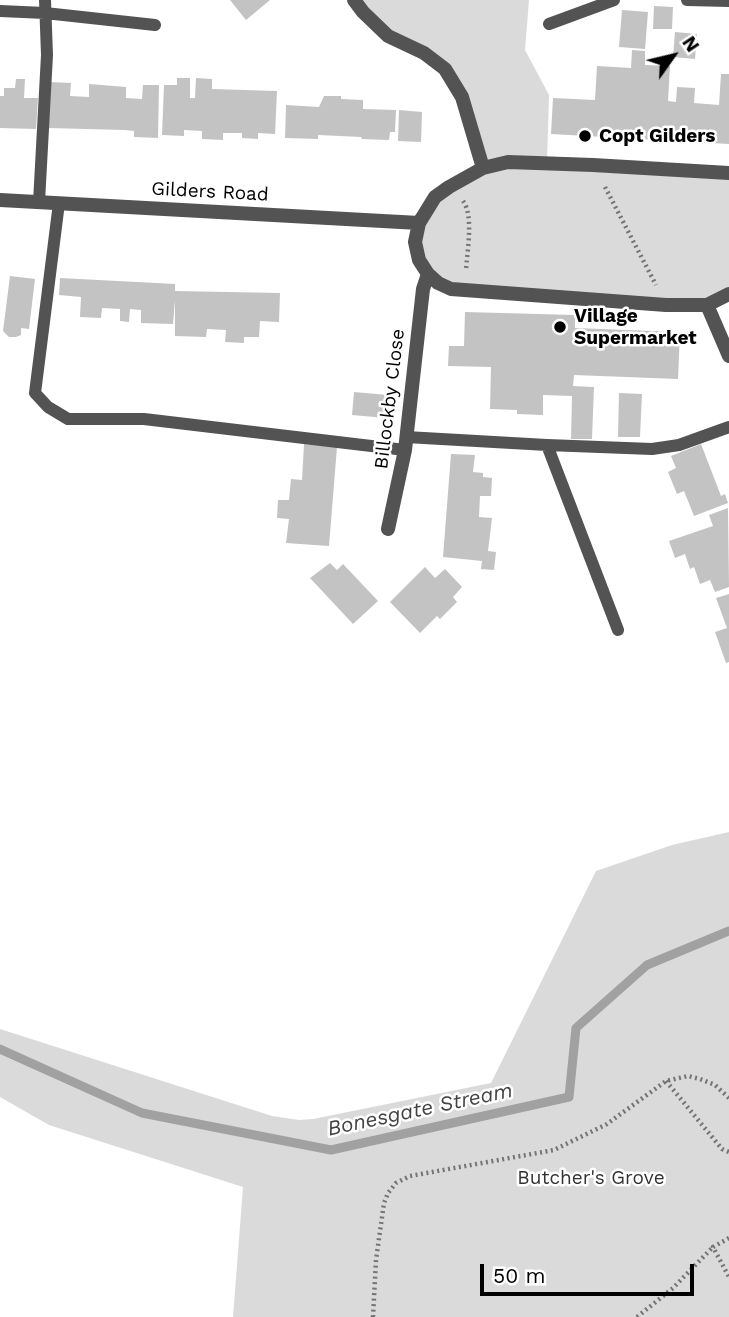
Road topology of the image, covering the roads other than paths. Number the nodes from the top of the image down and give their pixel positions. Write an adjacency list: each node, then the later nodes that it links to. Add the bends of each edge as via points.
1 (354, 0): 9 (street, via 388,36 445,69 462,97)
2 (614, 0): 7 (lane)
3 (687, 0): 4 (lane)
4 (729, 1)
5 (45, 6): 6 (lane); 8 (lane); 12 (lane, via 47,55)
6 (0, 11)
7 (549, 24)
8 (155, 25)
9 (483, 168): 10 (street, via 508,162); 14 (street, via 435,197)
10 (729, 173)
11 (0, 200): 12 (street, Gilders Road)
12 (38, 202): 13 (street, Gilders Road)
13 (59, 203): 14 (street, Gilders Road); 20 (lane, via 35,393 48,407 68,419 144,419)
14 (418, 223): 15 (street, via 415,242)
15 (428, 274): 17 (street, via 451,289); 20 (street, Billockby Close)
16 (729, 294): 17 (street)
17 (707, 304): 18 (street)
18 (729, 356)
19 (729, 427): 21 (lane, via 667,448)
20 (405, 443): 21 (lane); 22 (street, Billockby Close)
21 (547, 446): 23 (lane)
22 (388, 529)
23 (618, 630)

